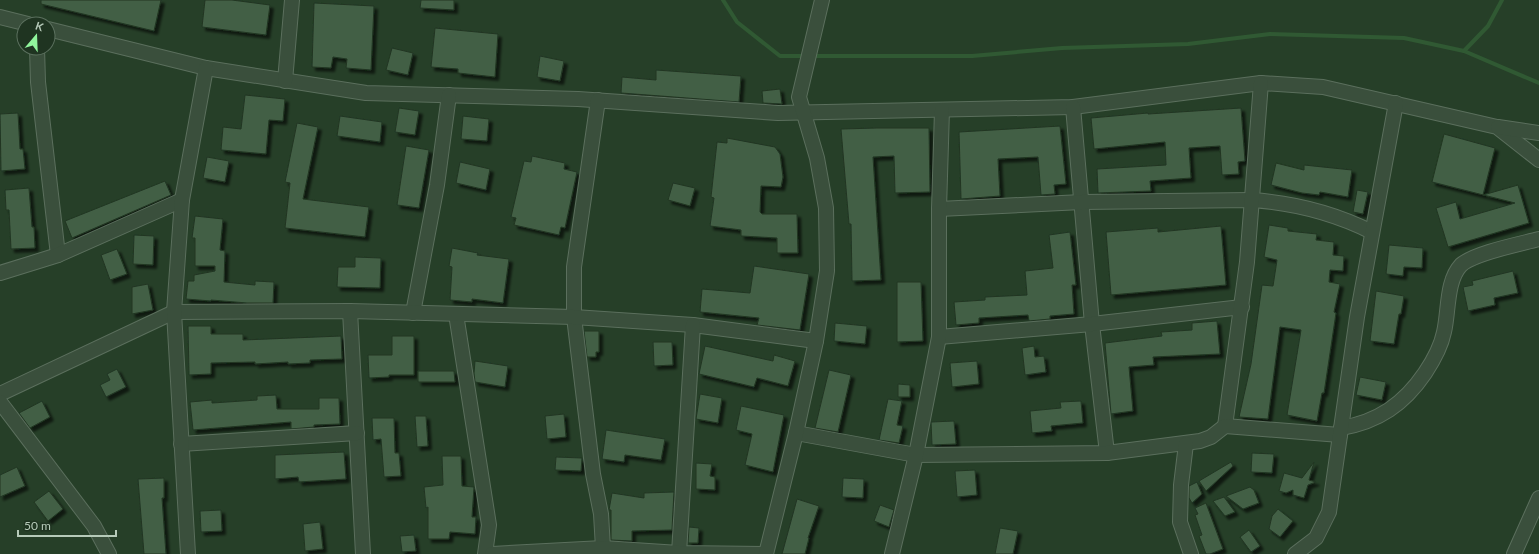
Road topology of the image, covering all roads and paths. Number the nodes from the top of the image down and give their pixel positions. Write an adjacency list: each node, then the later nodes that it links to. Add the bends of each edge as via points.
1 (292, 0): 8 (street)
2 (822, 0): 15 (street, via 799,97)
3 (0, 17): 4 (street)
4 (16, 21)
5 (56, 31): 7 (street)
6 (37, 56): 25 (street)
7 (206, 68): 8 (street); 19 (street)
8 (285, 81): 10 (street, via 366,93)
9 (1261, 83): 12 (street, via 1323,87); 13 (street); 20 (street)
10 (449, 95): 11 (street); 30 (street, via 437,185)
11 (598, 100): 15 (street, via 778,113); 32 (street, via 574,267)
12 (1396, 103): 16 (street); 23 (street)
13 (1073, 107): 14 (street); 21 (street)
14 (942, 110): 15 (street); 22 (street)
15 (803, 112): 36 (street, via 817,158 826,208 827,271)
16 (1497, 126): 17 (street); 18 (street)
17 (1539, 133)
18 (1539, 160)
19 (182, 200): 25 (street); 29 (street)
20 (1252, 200): 21 (street); 23 (street, via 1273,201 1314,209); 27 (street)
21 (1082, 202): 22 (street); 33 (street)
22 (939, 208): 35 (street)
23 (1372, 232): 40 (street)
24 (1539, 239): 40 (street, via 1478,256 1462,264 1453,280 1444,333 1438,350 1421,379 1390,411)
25 (58, 255): 26 (street)
26 (0, 273)
27 (1242, 307): 33 (street); 39 (street)
28 (350, 311): 29 (street); 30 (street); 42 (street)
29 (174, 312): 37 (street); 43 (street)
30 (413, 313): 31 (street)
31 (456, 314): 32 (street); 53 (street, via 489,525)
32 (574, 317): 34 (street); 48 (street, via 593,474)
33 (1092, 324): 35 (street); 45 (street)
34 (693, 325): 36 (street); 49 (street)
35 (939, 338): 46 (street)
36 (816, 342): 41 (street)
37 (0, 394)
38 (0, 402): 50 (street, via 94,526)
39 (1225, 426): 40 (street); 44 (street, via 1211,437)
40 (1341, 431): 58 (street, via 1329,512 1316,538)
41 (796, 432): 46 (street); 55 (street)
42 (357, 433): 43 (street); 52 (street)
43 (181, 444): 51 (street)
44 (1186, 444): 45 (street); 57 (street, via 1180,485 1180,522)
45 (1107, 453): 46 (street)
46 (916, 455): 56 (street)
47 (1539, 498): 59 (street)
48 (612, 550): 49 (street); 54 (street)
49 (679, 553): 55 (street)
50 (109, 554)
51 (188, 554)
52 (363, 554)
53 (485, 554)
54 (492, 554)
55 (766, 554)
56 (892, 554)
57 (1191, 554)
58 (1295, 554)
59 (1514, 554)

